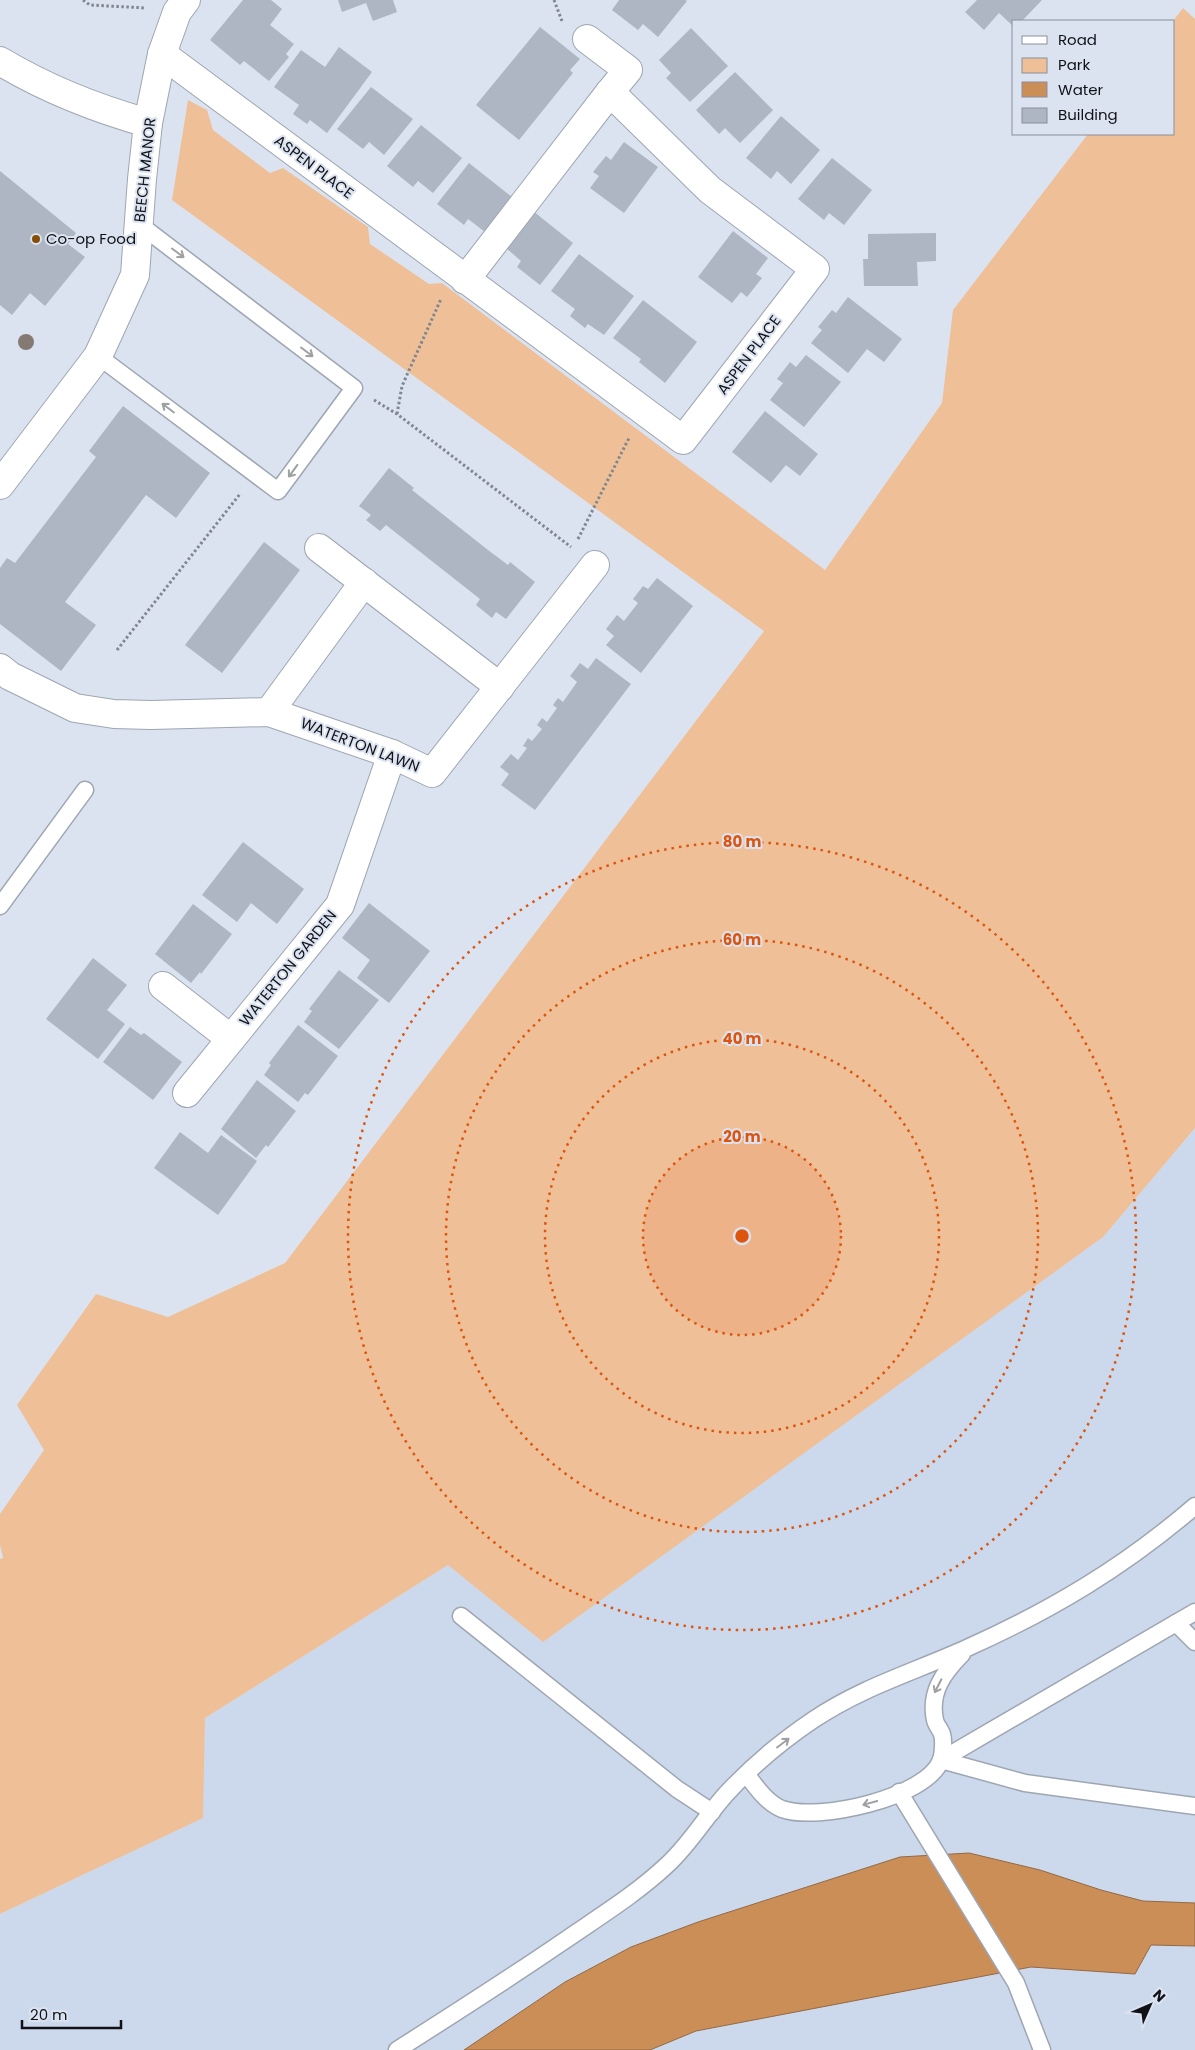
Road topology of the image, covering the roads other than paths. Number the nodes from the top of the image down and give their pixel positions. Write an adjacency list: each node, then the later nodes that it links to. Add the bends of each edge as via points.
1 (180, 8): 3 (street, BEECH MANOR)
2 (587, 39): 5 (street, via 628,70)
3 (162, 54): 6 (street, BEECH MANOR); 8 (street, ASPEN PLACE)
4 (0, 61): 6 (street, via 26,77 122,116)
5 (610, 92): 8 (street); 8 (street, ASPEN PLACE, via 710,190 815,269 683,440)
6 (148, 123): 7 (street, BEECH MANOR)
7 (139, 224): 9 (street, BEECH MANOR, via 136,276); 9 (lane, one-way to 9, via 354,388 278,491)
8 (460, 276)
9 (98, 356): 10 (street, BEECH MANOR)
10 (0, 485)
11 (319, 548): 13 (street)
12 (594, 564): 15 (street, WATERTON LAWN)
13 (364, 582): 15 (street); 16 (street)
14 (0, 668): 16 (street, WATERTON LAWN, via 75,708 151,715)
15 (500, 687): 17 (street, WATERTON LAWN, via 432,773)
16 (269, 712): 17 (street, WATERTON LAWN)
17 (392, 754): 21 (street, WATERTON GARDEN, via 340,905)
18 (84, 790): 19 (lane)
19 (0, 906)
20 (163, 986): 21 (street, WATERTON GARDEN)
21 (231, 1039): 22 (street, WATERTON GARDEN)
22 (187, 1093)
23 (1195, 1506): 28 (lane, via 1104,1577)
24 (1195, 1612): 26 (lane)
25 (461, 1616): 33 (lane, via 678,1789)
26 (1176, 1623): 27 (lane); 29 (lane)
27 (1195, 1642)
28 (968, 1648): 29 (lane, one-way to 29, via 947,1670 934,1694 935,1720 943,1736); 30 (lane, one-way to 28, via 770,1753 850,1696)
29 (941, 1760): 31 (lane, via 930,1777); 32 (lane, via 1025,1783)
30 (747, 1775): 31 (lane, one-way to 30, via 888,1799 846,1810 813,1814 782,1808 768,1799); 33 (lane)
31 (900, 1792): 35 (lane, via 1016,1983)
32 (1195, 1806)
33 (712, 1812): 34 (lane, via 670,1863 631,1895 478,1999)
34 (396, 2050)
35 (1042, 2050)

